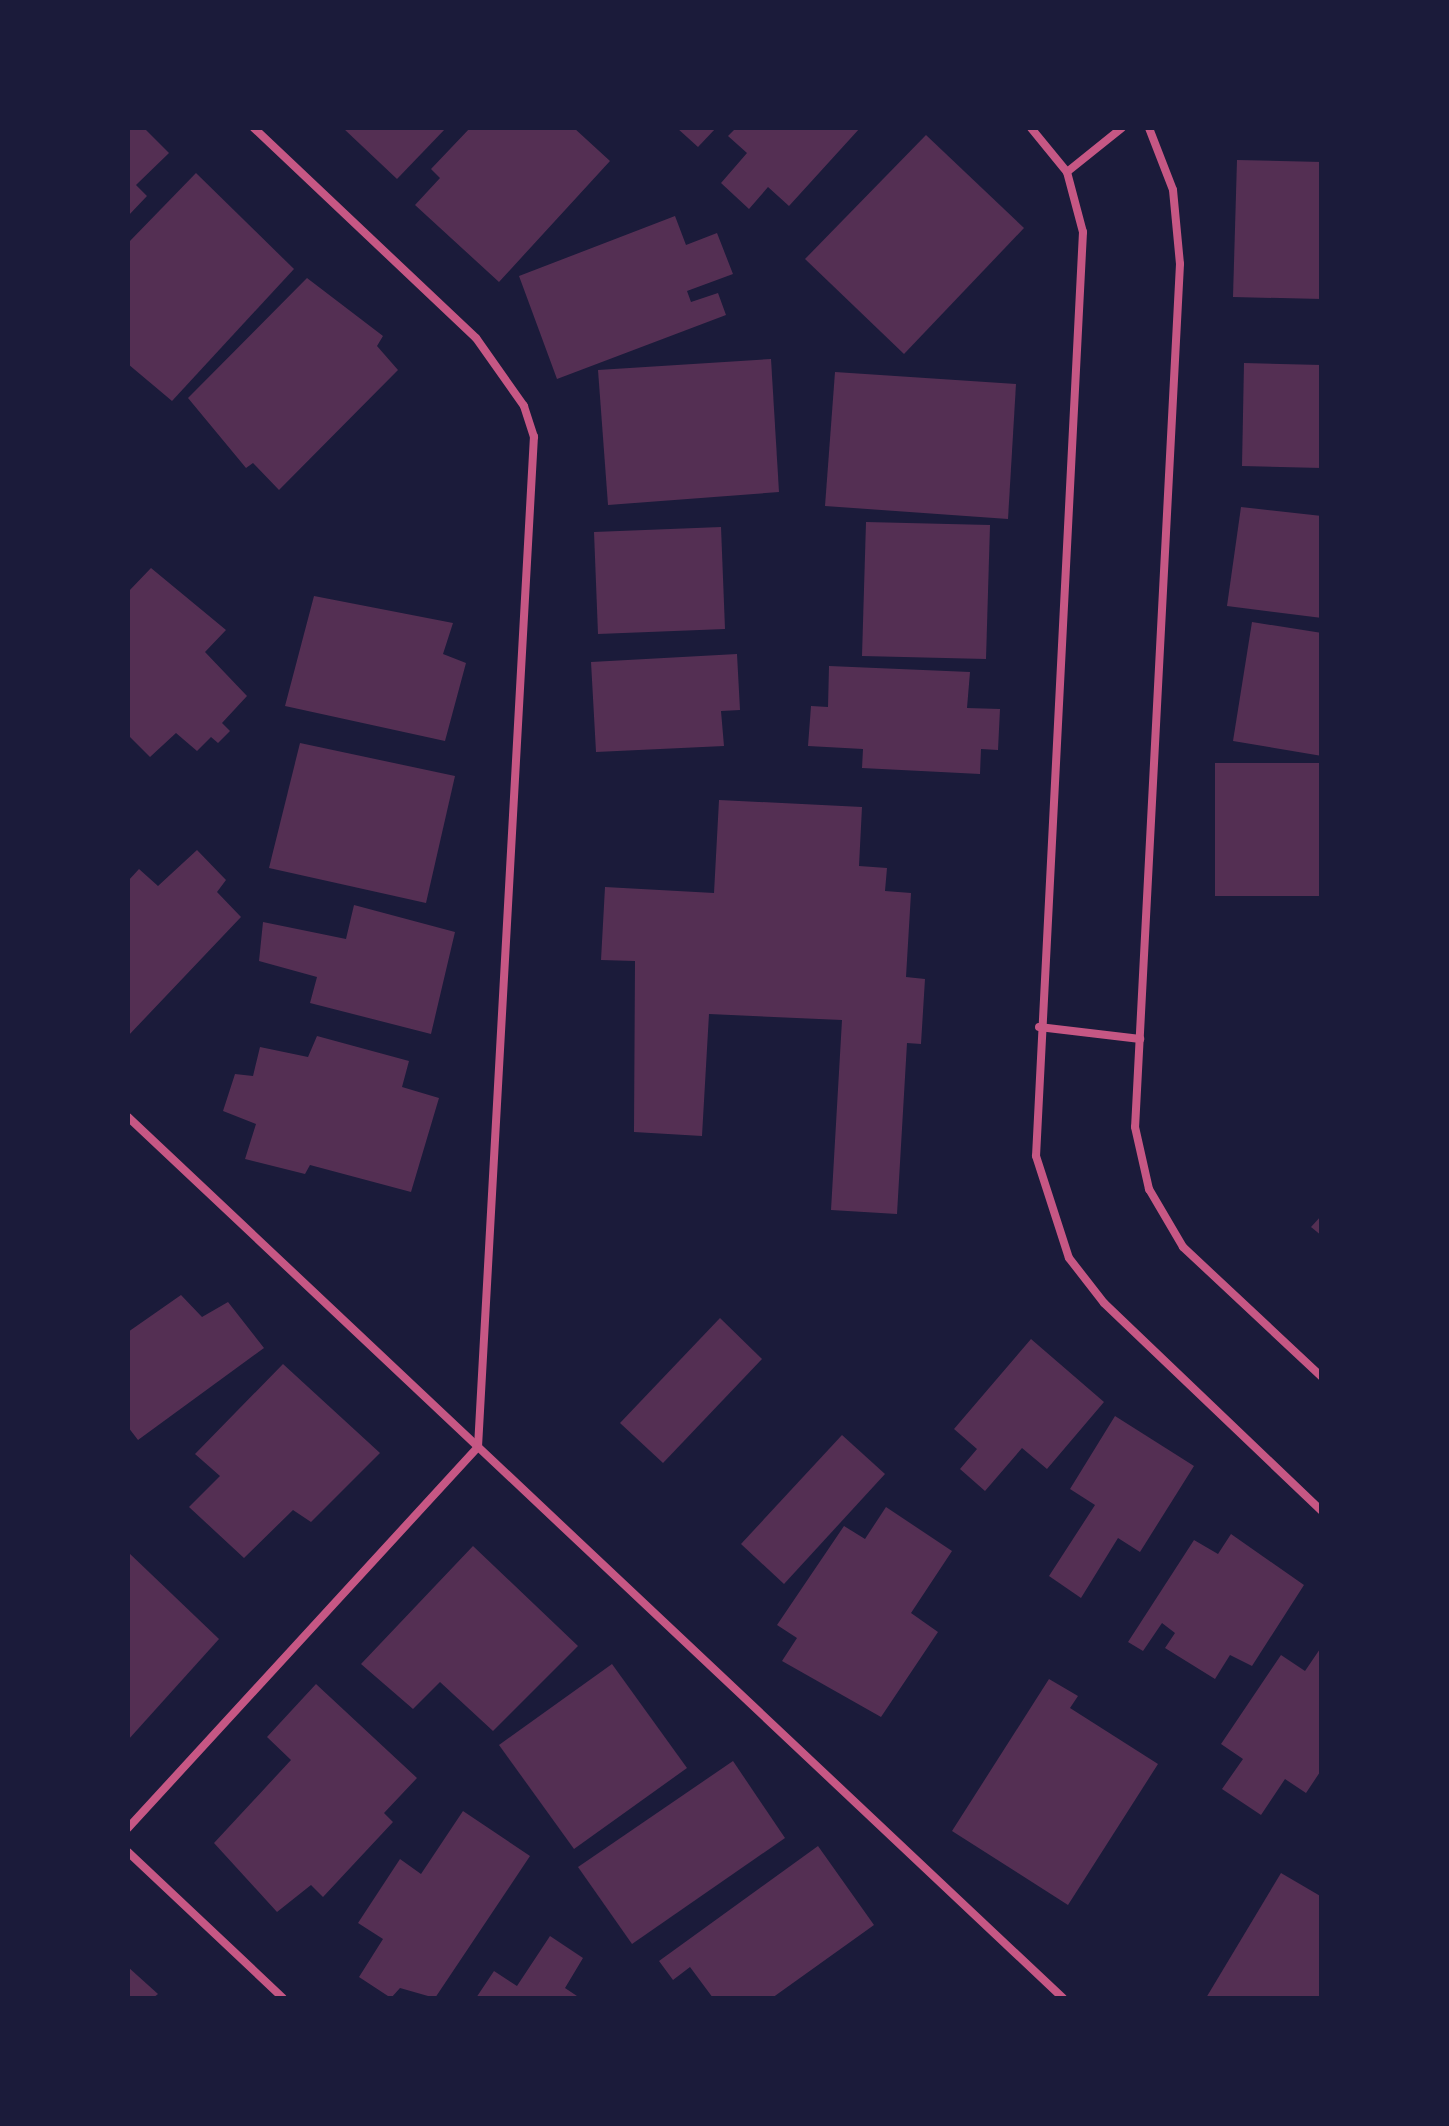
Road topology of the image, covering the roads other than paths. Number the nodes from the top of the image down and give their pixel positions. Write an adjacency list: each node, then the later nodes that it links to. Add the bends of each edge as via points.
1 (254, 128): 10 (lane, via 476,338 510,382 534,438)
2 (1031, 128): 5 (lane)
3 (1122, 128): 5 (lane)
4 (1148, 128): 7 (lane, via 1173,190 1180,264)
5 (1066, 172): 6 (lane, via 1083,264)
6 (1038, 1027): 7 (lane); 11 (lane, via 1036,1156 1069,1258)
7 (1140, 1038): 9 (lane, via 1135,1127 1162,1220)
8 (128, 1116): 10 (lane)
9 (1322, 1377)
10 (478, 1448): 12 (lane); 15 (lane)
11 (1322, 1511)
12 (128, 1828)
13 (128, 1852): 14 (lane)
14 (283, 1998)
15 (1064, 1998)

